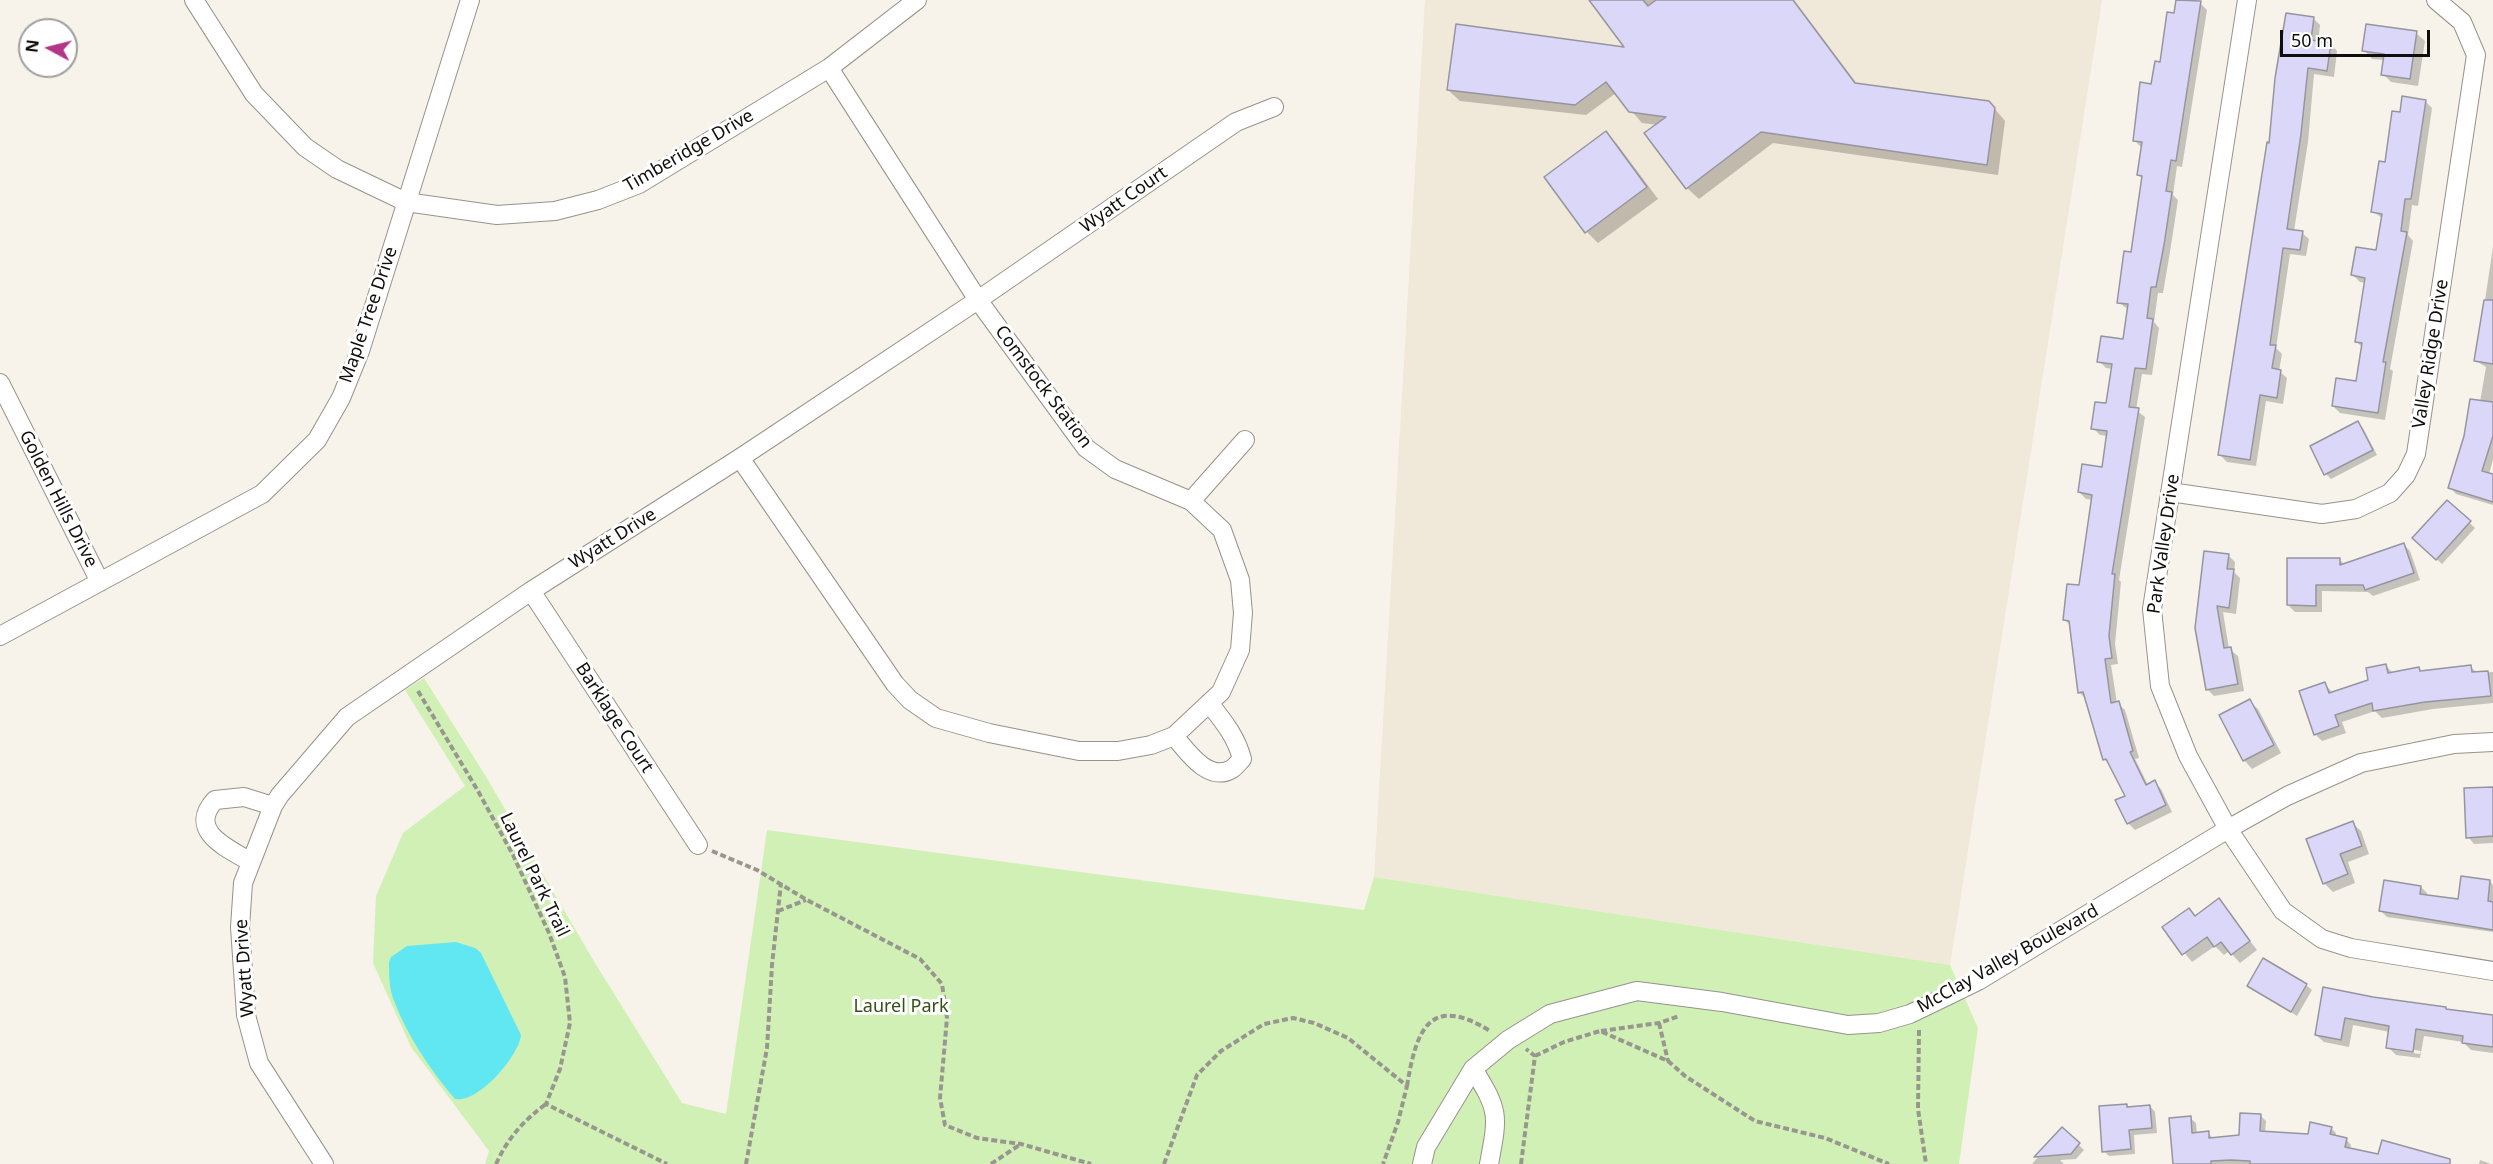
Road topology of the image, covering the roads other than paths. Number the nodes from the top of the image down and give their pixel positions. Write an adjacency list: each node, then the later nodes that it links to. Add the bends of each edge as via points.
1 (194, 0): 8 (street, Timberidge Drive, via 254,94 305,147 337,169)
2 (470, 0): 8 (street, Maple Tree Drive)
3 (917, 0): 6 (street, Timberidge Drive)
4 (2247, 0): 13 (street, Park Valley Drive)
5 (2436, 0): 13 (street, Valley Ridge Drive, via 2462,22 2476,55 2416,454 2406,475 2390,493 2356,509 2322,514)
6 (829, 68): 8 (street, Timberidge Drive, via 639,184 598,200 520,215); 9 (street, Comstock Station)
7 (1274, 107): 9 (street, Wyatt Court, via 1236,122)
8 (406, 202): 15 (street, Maple Tree Drive, via 360,351 341,398 316,440 262,494)
9 (978, 300): 12 (street, Wyatt Drive); 14 (street, Comstock Station, via 1086,448 1115,469)
10 (0, 383): 15 (street, Golden Hills Drive)
11 (1245, 440): 14 (street)
12 (740, 458): 16 (street, Wyatt Drive); 19 (street, Comstock Station, via 895,684 936,718 1079,751 1118,751)
13 (2170, 492): 22 (street, Park Valley Drive, via 2152,609 2160,686 2188,756)
14 (1191, 501): 18 (street, Comstock Station, via 1222,530 1240,580 1243,613 1240,650 1221,692)
15 (100, 582): 17 (street, Maple Tree Drive)
16 (531, 591): 21 (street, Wyatt Drive, via 347,717); 23 (street, Barklage Court)
17 (0, 636)
18 (1209, 703): 19 (street, Comstock Station); 19 (street, via 1239,747 1242,759 1232,770 1217,773 1207,769)
19 (1174, 736)
20 (2493, 742): 22 (street, McClay Valley Boulevard, via 2454,744 2361,763 2287,796)
21 (273, 806): 24 (street, Wyatt Drive); 24 (street, via 244,797 216,800 208,807 208,832 219,844)
22 (2228, 829): 25 (street, Park Valley Drive, via 2283,911 2322,939 2384,955); 26 (street, McClay Valley Boulevard, via 1978,981 1910,1014 1879,1023 1848,1025 1637,991 1550,1014 1508,1040)
23 (698, 845)
24 (251, 862): 27 (street, Wyatt Drive, via 243,883 240,927 246,1015 260,1063)
25 (2493, 971)
26 (1473, 1069): 28 (street, McClay Valley Boulevard, via 1426,1147); 29 (street, via 1491,1098 1497,1122)
27 (324, 1164)
28 (1422, 1164)
29 (1489, 1164)

